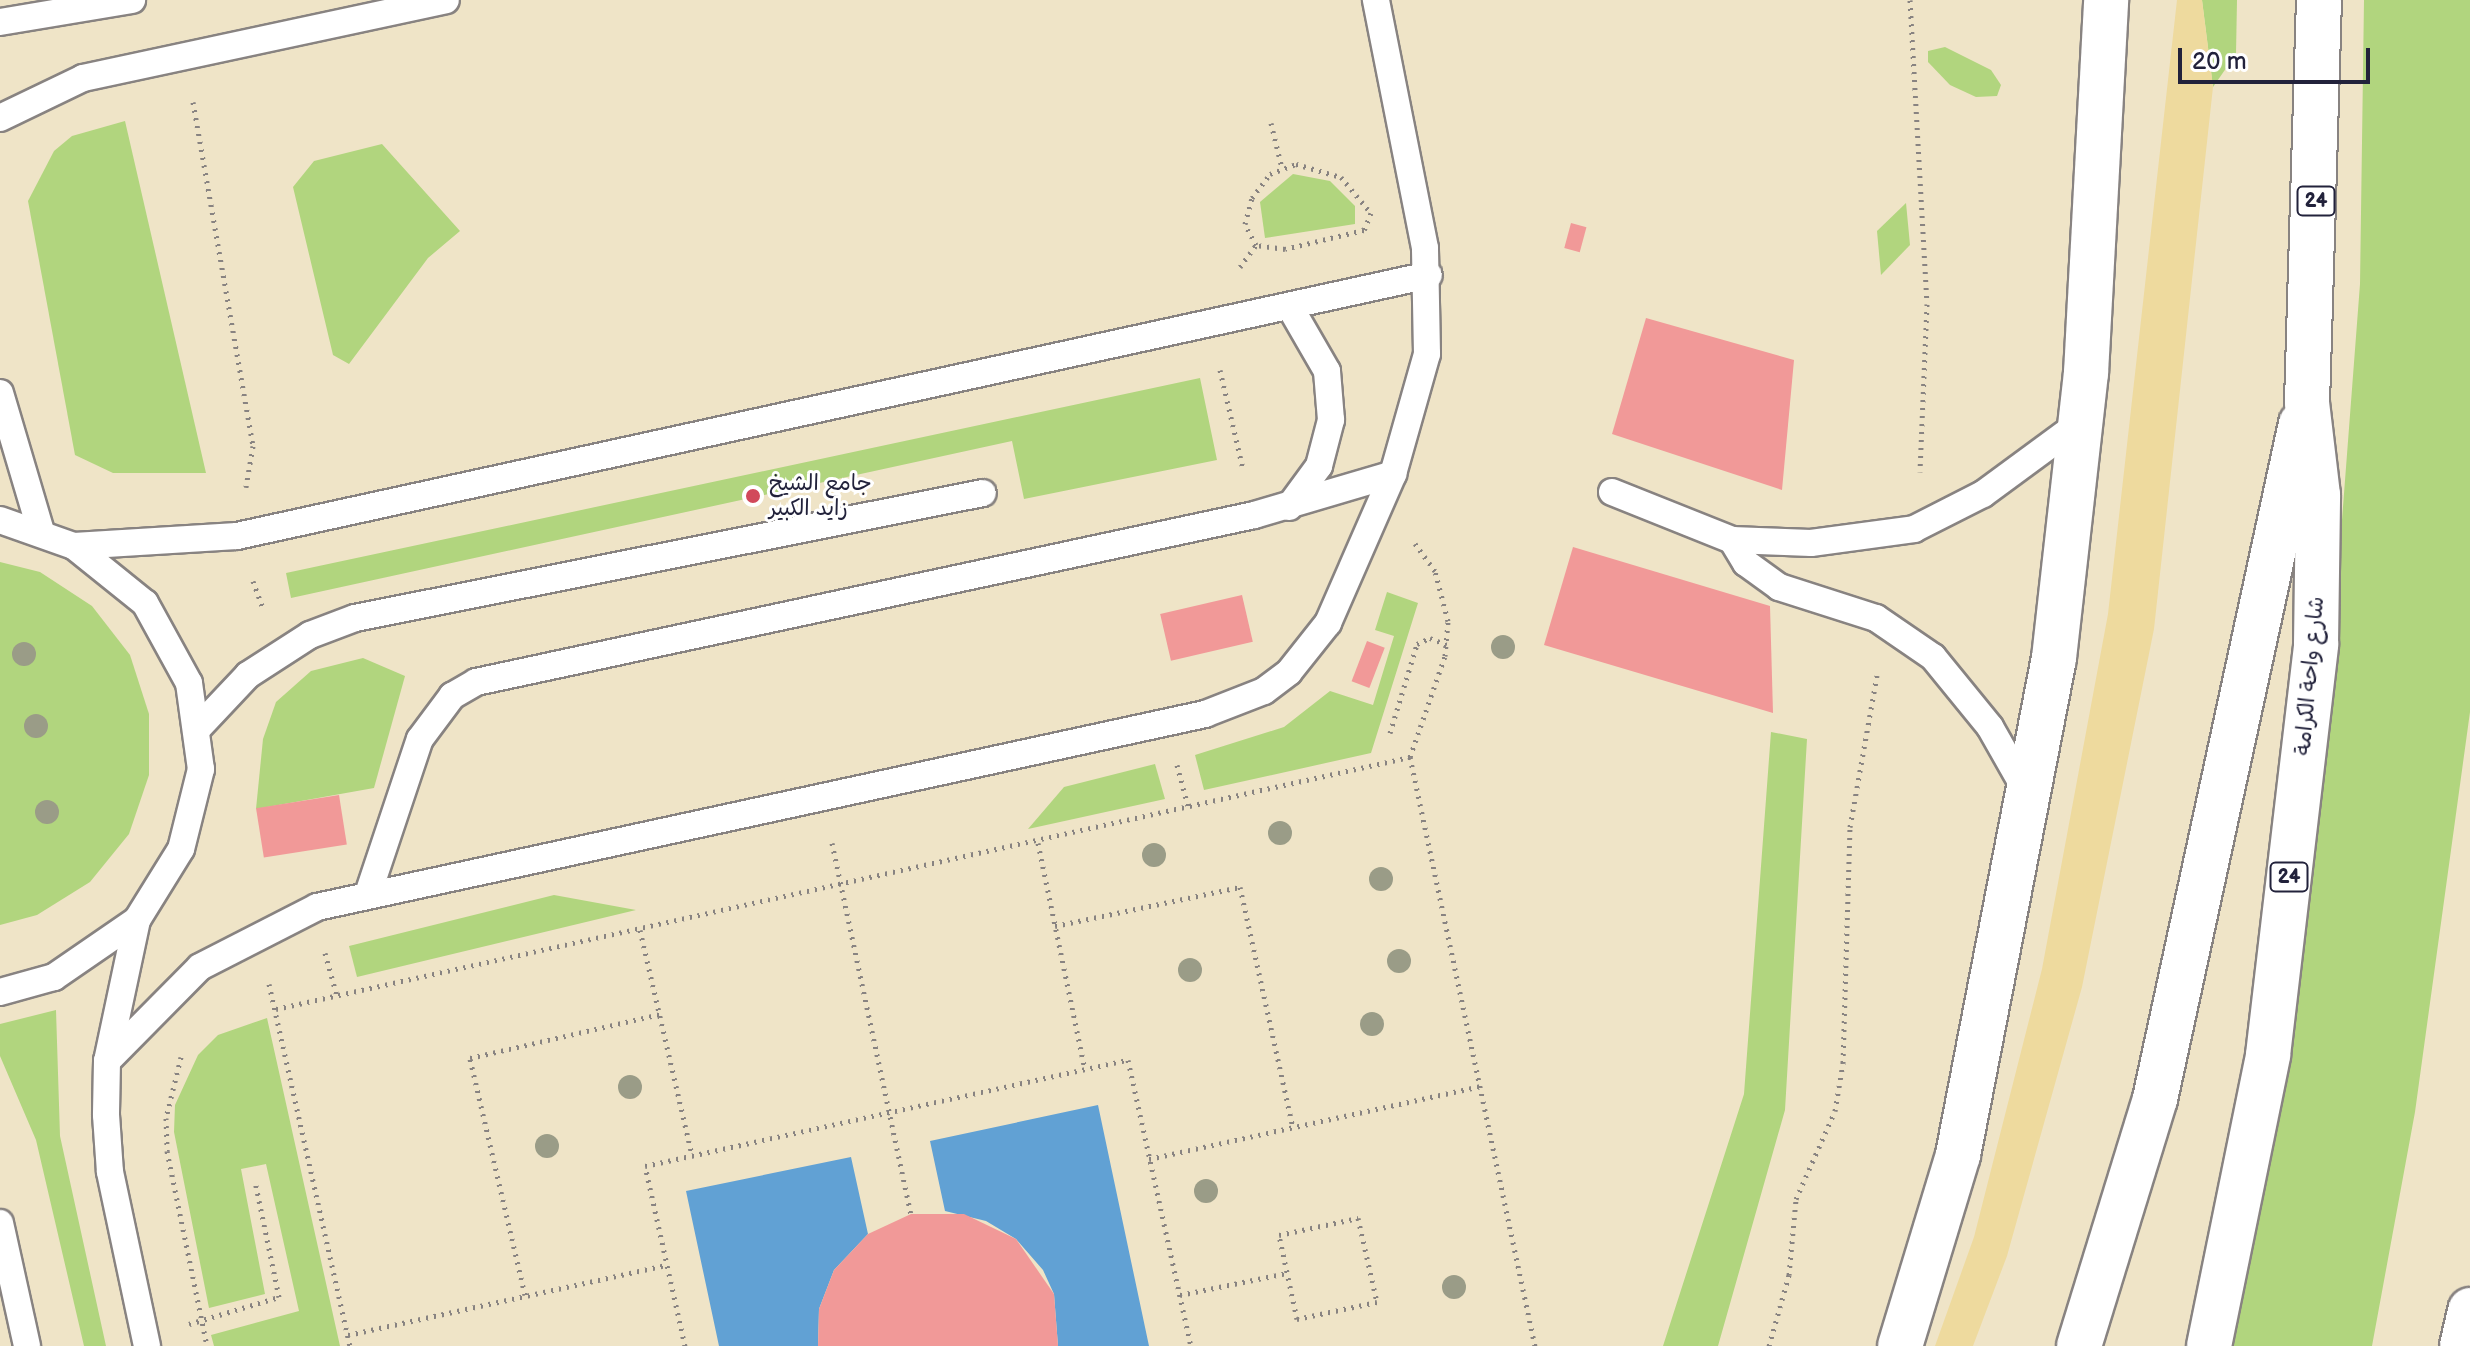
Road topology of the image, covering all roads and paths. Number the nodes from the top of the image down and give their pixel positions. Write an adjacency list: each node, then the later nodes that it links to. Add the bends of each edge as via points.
1 (132, 0): 7 (lane)
2 (446, 0): 8 (lane)
3 (1376, 0): 13 (lane)
4 (1910, 0): 26 (path, via 1927,304)
5 (2106, 0): 18 (main road)
6 (2319, 0): 17 (main road, شارع واحة الكرامة / 24)
7 (0, 22)
8 (185, 57): 9 (lane, via 83,78); 28 (path, via 253,446)
9 (0, 118)
10 (1271, 123): 11 (path)
11 (1282, 168): 12 (path, via 1260,183 1249,206 1245,224); 12 (path, via 1327,167 1367,204 1370,222 1359,234 1285,249)
12 (1256, 245): 15 (path, via 1237,271)
13 (1429, 275): 14 (lane); 19 (lane, via 1427,354)
14 (1290, 307): 15 (lane); 22 (lane, via 1327,371 1331,420 1319,466)
15 (1226, 320): 24 (path, via 1217,361); 28 (lane)
16 (0, 393): 27 (lane)
17 (2307, 403): 77 (main road, via 2155,1099); 78 (main road, شارع واحة الكرامة / 24, via 2318,495 2316,644 2268,1055)
18 (2081, 422): 26 (lane, via 1983,494); 37 (main road)
19 (1393, 474): 22 (lane); 23 (lane)
20 (1612, 492): 29 (lane)
21 (983, 493): 33 (lane, via 355,618)
22 (1289, 507): 24 (lane)
23 (1376, 513): 32 (path, via 1400,528 1435,571); 40 (lane, via 1311,650 1264,691 1235,705)
24 (1254, 515): 40 (lane, via 476,682 452,696 420,739)
25 (0, 520): 27 (lane)
26 (1914, 529): 29 (lane, via 1811,543)
27 (41, 531): 30 (lane)
28 (237, 536): 30 (lane); 33 (path)
29 (1732, 540): 31 (lane, via 1746,563 1779,587)
30 (74, 546): 34 (lane, via 145,603 183,669)
31 (1894, 627): 37 (lane, via 1933,657 1990,727); 75 (path, via 1858,753 1843,1063 1835,1111 1796,1199 1789,1275)
32 (1447, 645): 35 (path, via 1430,638 1417,644); 36 (path)
33 (279, 655): 34 (lane, via 230,692)
34 (199, 727): 41 (lane, via 195,810 162,887)
35 (1390, 733)
36 (1410, 757): 38 (path); 53 (path)
37 (2030, 799): 76 (main road, via 1958,1155)
38 (1038, 843): 39 (path); 42 (path)
39 (841, 888): 43 (path); 54 (path)
40 (368, 894): 51 (lane, via 256,932 200,967)
41 (137, 920): 46 (lane, via 54,977); 51 (lane)
42 (1055, 926): 52 (path); 55 (path, via 1240,887)
43 (640, 930): 47 (path); 49 (path)
44 (311, 952): 47 (path, via 324,948)
45 (265, 969): 48 (path)
46 (0, 992)
47 (337, 996): 48 (path)
48 (276, 1009): 67 (path)
49 (660, 1014): 56 (path); 63 (path, via 470,1058)
50 (190, 1044): 66 (path, via 171,1086 167,1151)
51 (107, 1061): 68 (lane, via 110,1172)
52 (1085, 1069): 54 (path); 57 (path, via 1128,1060)
53 (1480, 1086): 55 (path); 74 (path)
54 (890, 1113): 56 (path); 59 (path)
55 (1293, 1128): 57 (path)
56 (692, 1156): 61 (path, via 645,1166)
57 (1149, 1159): 64 (path)
58 (255, 1181): 66 (path, via 279,1297)
59 (911, 1214)
60 (0, 1223): 69 (lane)
61 (667, 1265): 63 (path); 72 (path)
62 (1287, 1273): 62 (path, via 1279,1235 1358,1218 1377,1302 1297,1319); 64 (path)
63 (525, 1295): 67 (path)
64 (1180, 1295): 73 (path)
65 (2470, 1310): 79 (main road)
66 (201, 1321): 68 (path); 70 (path)
67 (348, 1335): 71 (path)
68 (146, 1340)
69 (27, 1346)
70 (207, 1346)
71 (350, 1346)
72 (685, 1346)
73 (1191, 1346)
74 (1535, 1346)
75 (1769, 1346)
76 (1900, 1346)
77 (2079, 1346)
78 (2209, 1346)
79 (2462, 1346)

